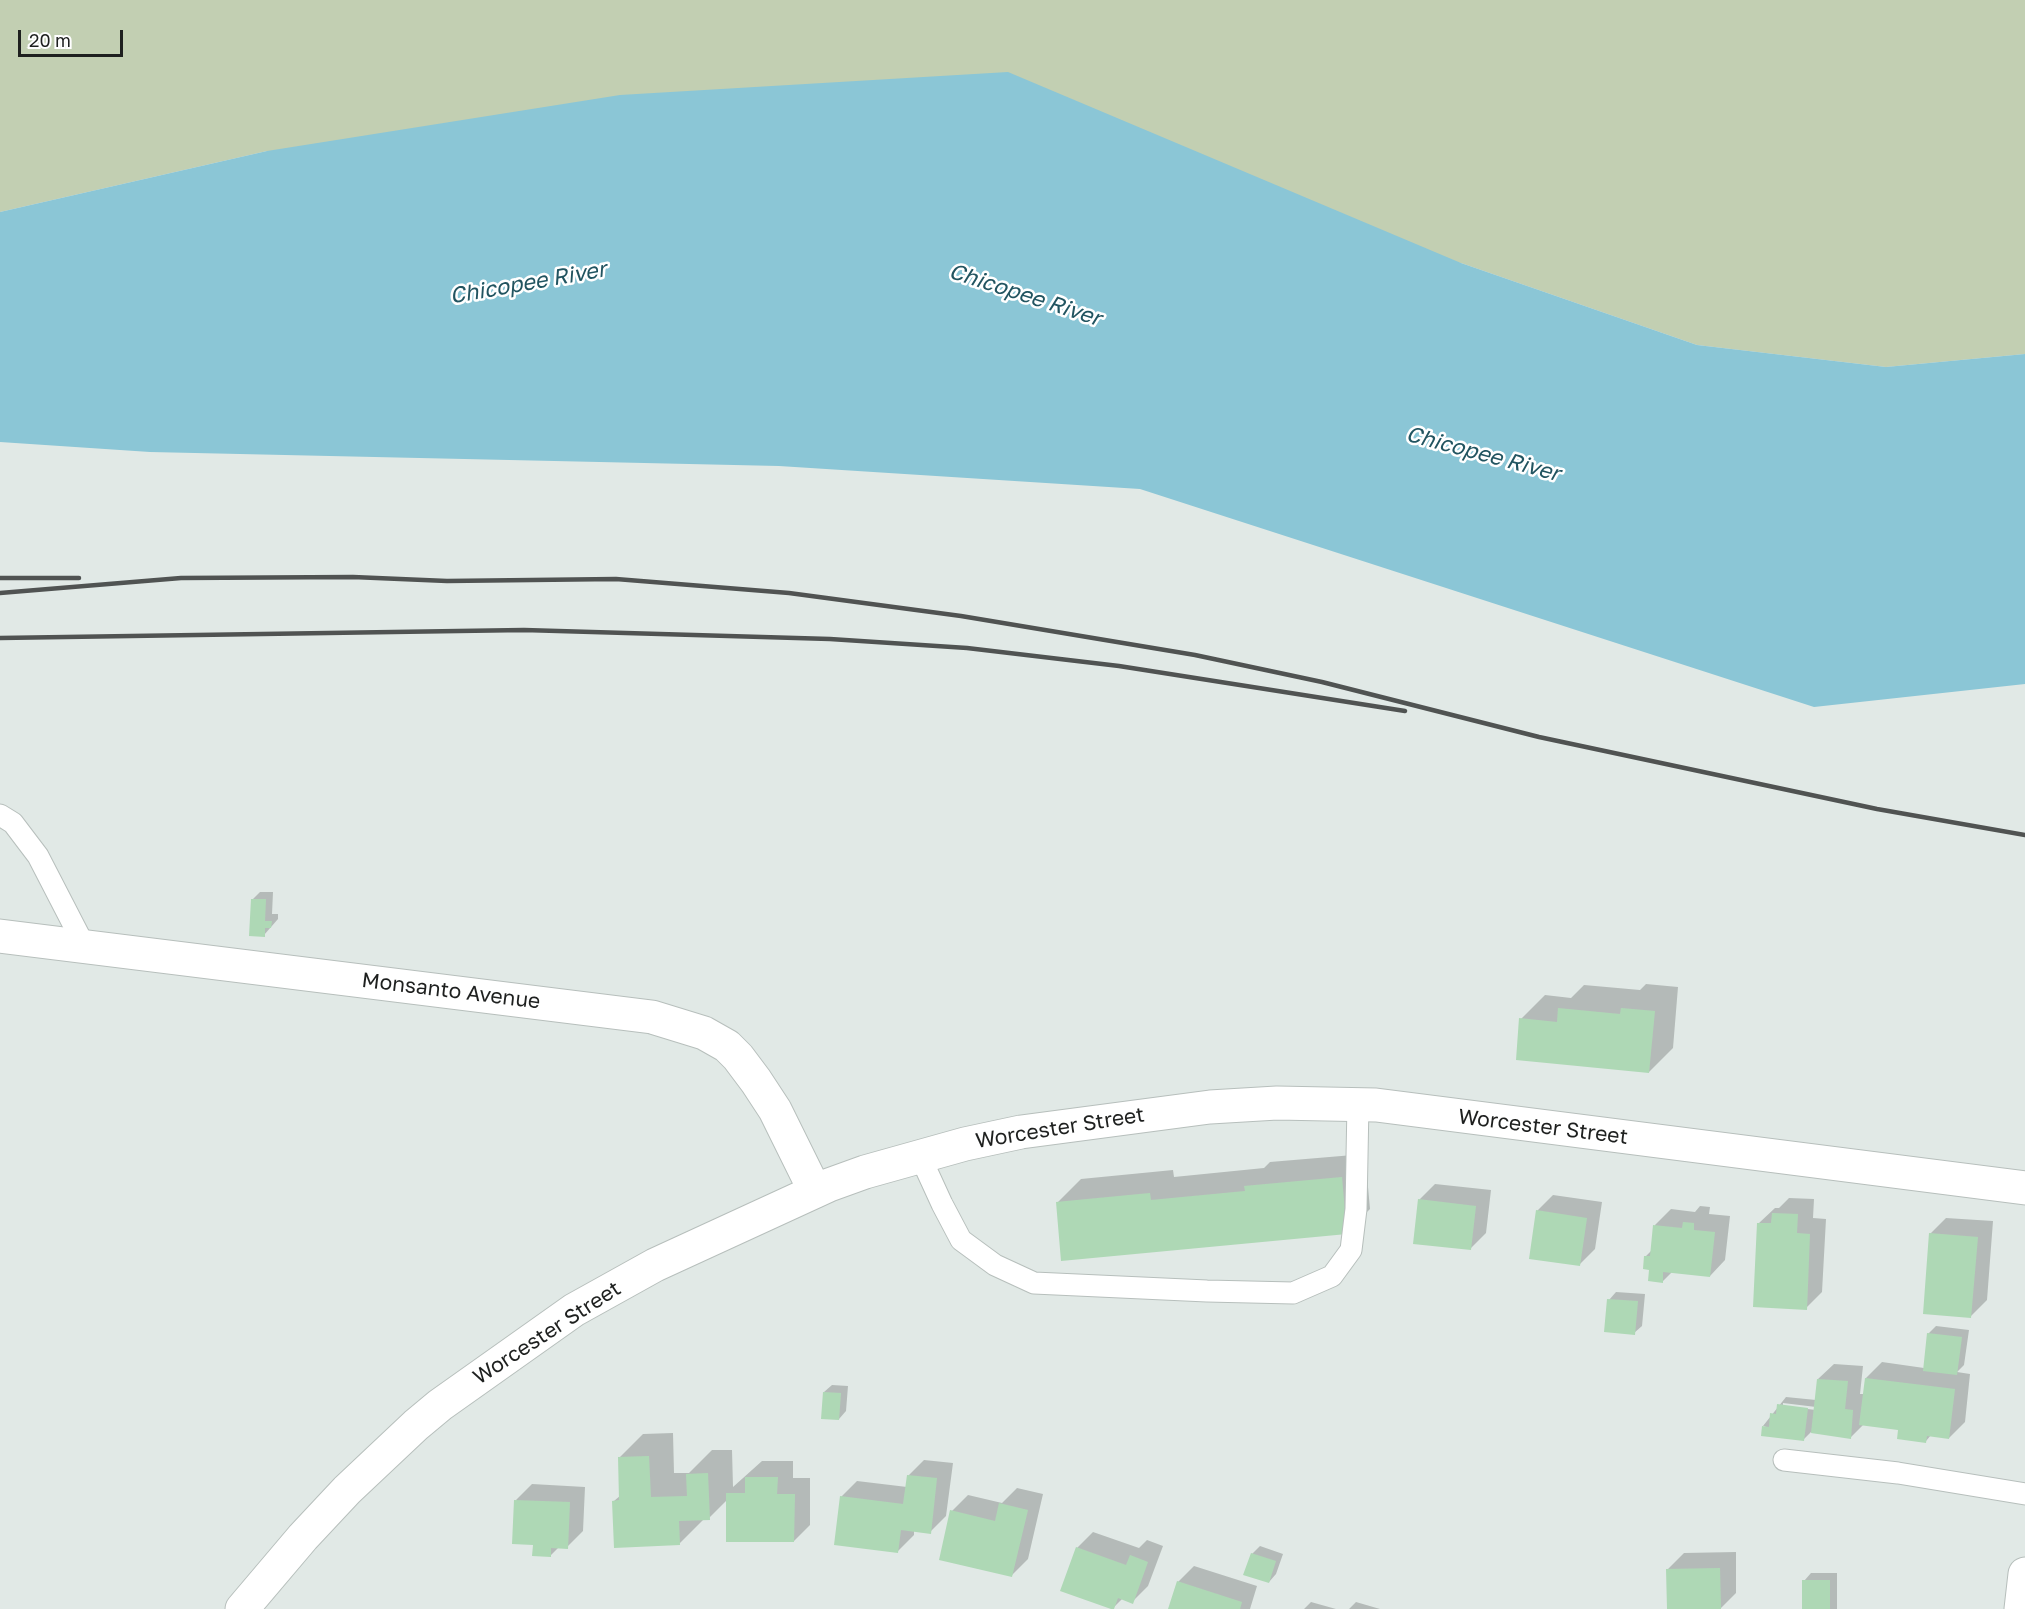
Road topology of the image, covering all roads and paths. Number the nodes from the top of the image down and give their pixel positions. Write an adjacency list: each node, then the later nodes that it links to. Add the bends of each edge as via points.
1 (0, 815): 3 (lane, via 13,824 38,856)
2 (0, 936): 3 (main road, Monsanto Avenue)
3 (85, 947): 7 (main road, Monsanto Avenue, via 652,1017 704,1033 727,1046 756,1081 784,1125)
4 (1358, 1104): 5 (main road, Worcester Street, via 1244,1104 1161,1112 1021,1132); 5 (lane, via 1357,1198 1351,1250 1332,1276 1293,1293 1034,1283 994,1265 961,1240); 6 (main road, Worcester Street)
5 (920, 1156): 7 (main road, Worcester Street)
6 (2025, 1188)
7 (815, 1191): 11 (main road, Worcester Street, via 614,1287 574,1310 440,1405 348,1490)
8 (1784, 1460): 9 (lane, via 1898,1473)
9 (2025, 1494)
10 (2025, 1574): 12 (main road)
11 (242, 1609)
12 (2021, 1609)

